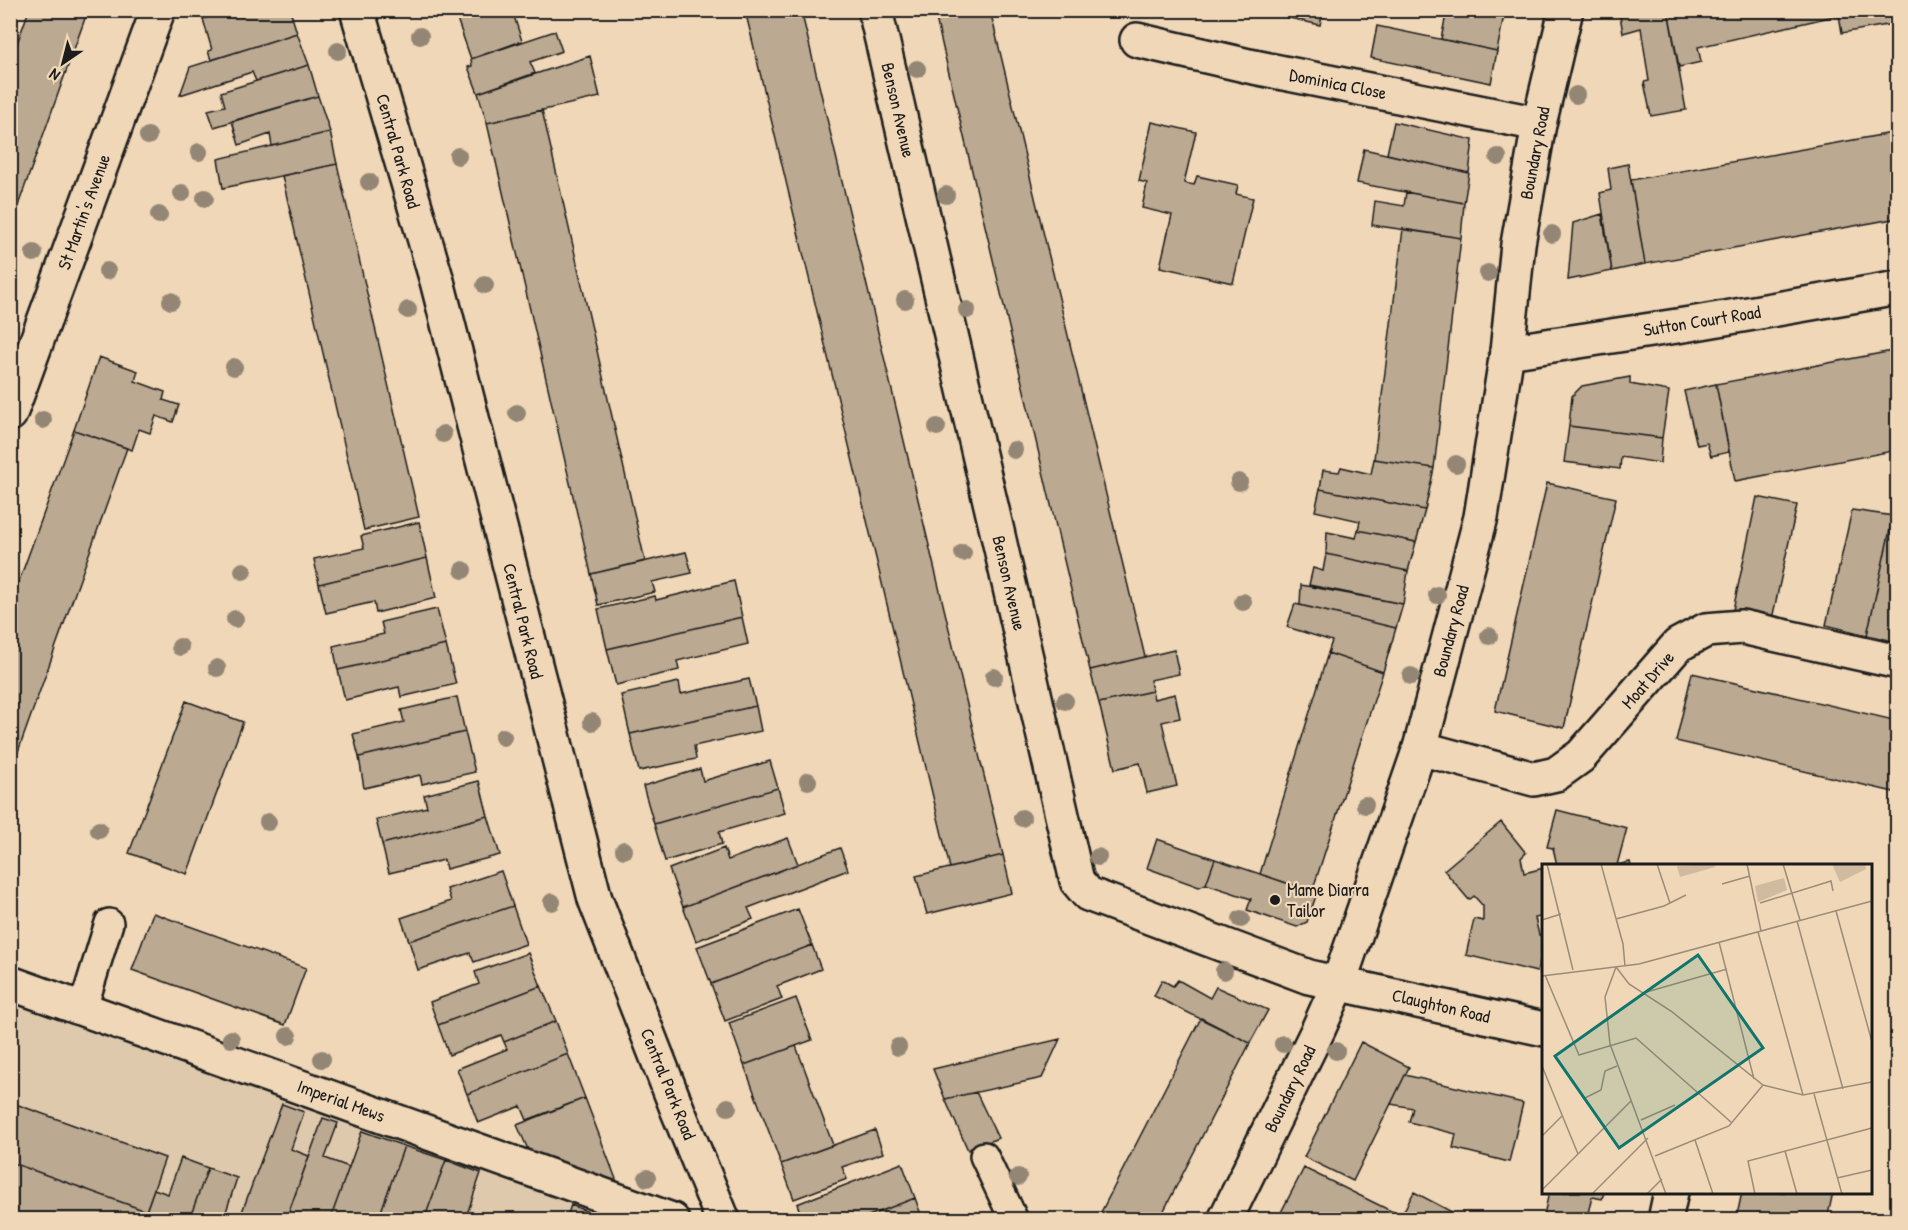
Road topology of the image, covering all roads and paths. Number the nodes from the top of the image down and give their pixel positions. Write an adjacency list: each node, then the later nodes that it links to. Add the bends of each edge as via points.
1 (158, 10): 9 (street, St Martin's Avenue)
2 (357, 10): 20 (street, Central Park Road, via 437,281 595,900)
3 (875, 10): 14 (street, Benson Avenue, via 1077,881 1088,894 1288,970)
4 (1566, 10): 6 (street, Boundary Road)
5 (1137, 40): 6 (street, Dominica Close)
6 (1539, 124): 8 (street, Boundary Road, via 1518,244)
7 (1898, 288): 8 (street, Sutton Court Road)
8 (1506, 352): 11 (street, Boundary Road, via 1481,517)
9 (10, 414)
10 (1898, 662): 11 (street, Moat Drive, via 1743,627 1706,630 1678,645 1581,756 1556,774 1534,778)
11 (1420, 748): 14 (street, Boundary Road)
12 (109, 923): 15 (lane)
13 (10, 983): 15 (street, Imperial Mews)
14 (1338, 985): 16 (street, Claughton Road); 22 (street, Boundary Road)
15 (83, 1008): 19 (street, Imperial Mews)
16 (1542, 1029)
17 (984, 1156): 21 (lane)
18 (1671, 1194): 23 (street)
19 (672, 1220)
20 (723, 1220)
21 (1014, 1220)
22 (1225, 1220)
23 (1665, 1220)

